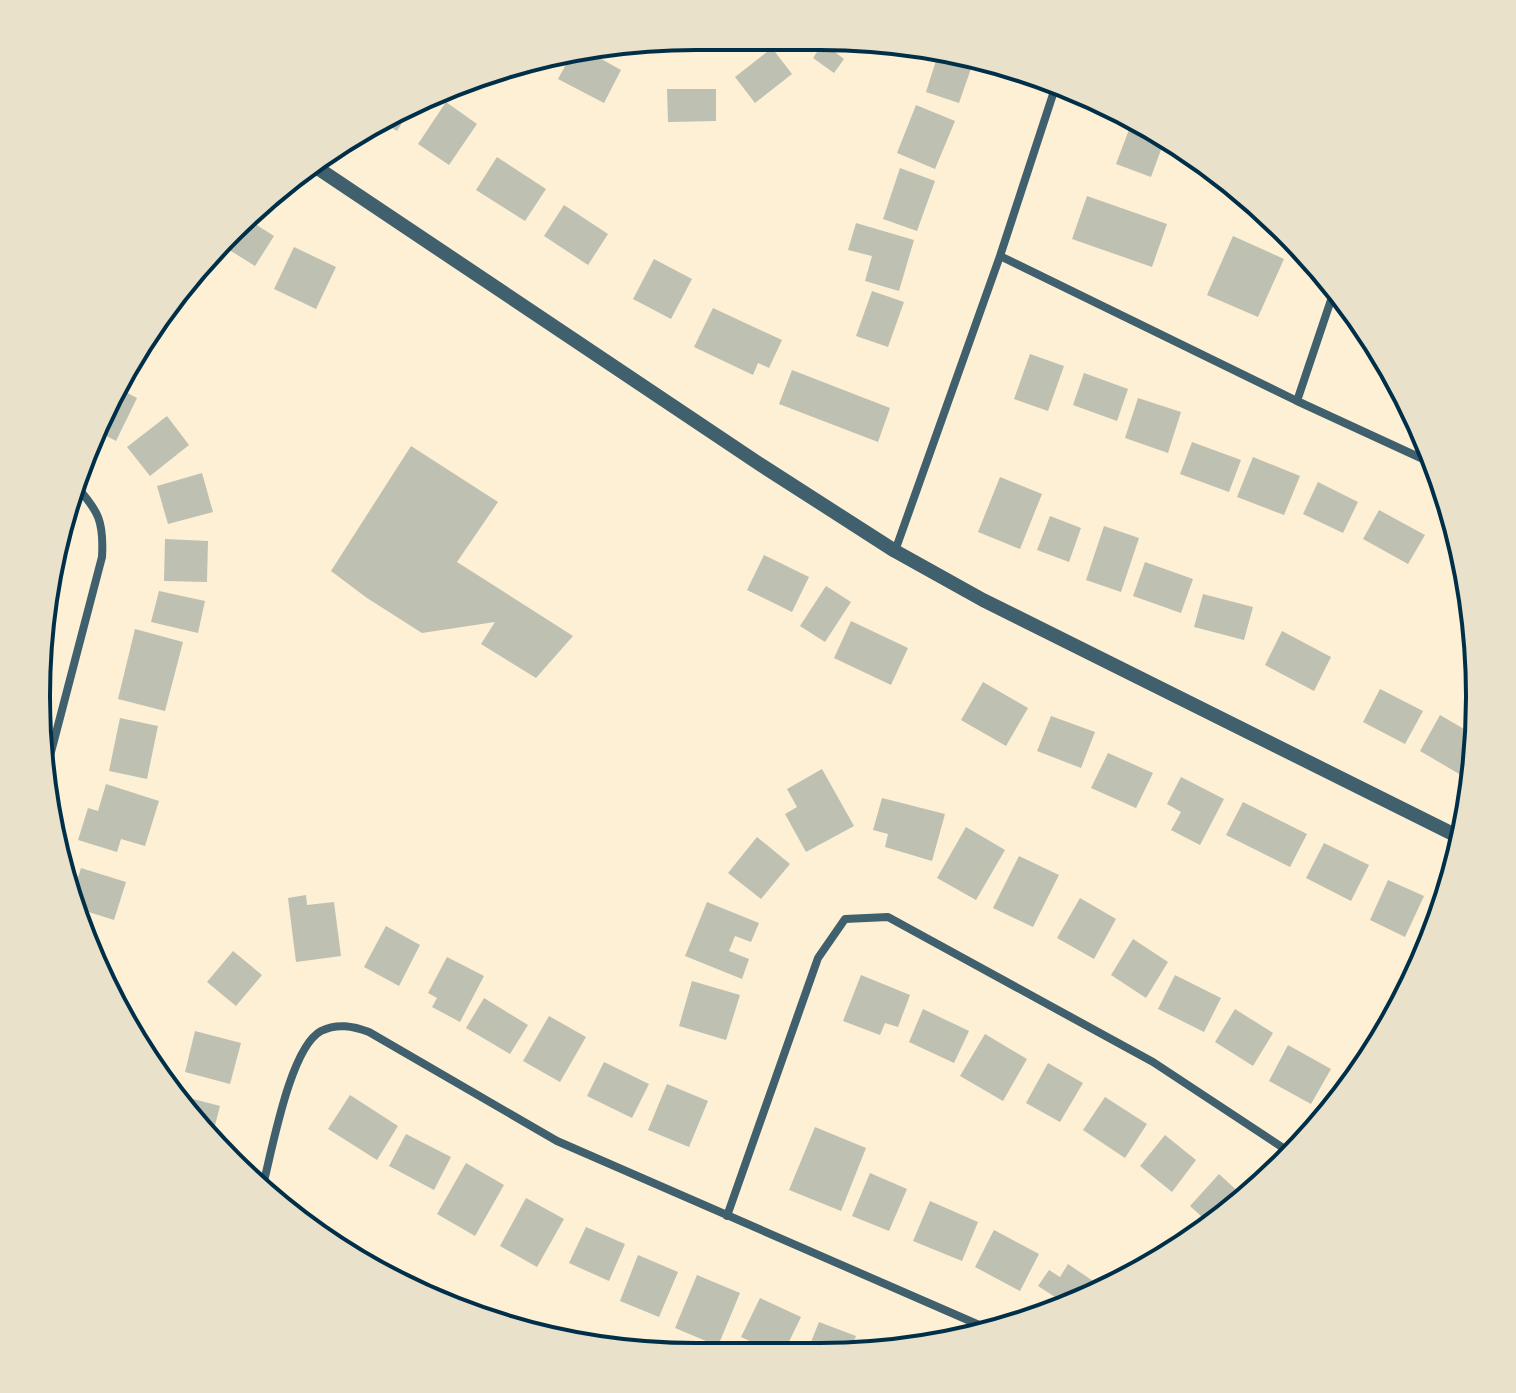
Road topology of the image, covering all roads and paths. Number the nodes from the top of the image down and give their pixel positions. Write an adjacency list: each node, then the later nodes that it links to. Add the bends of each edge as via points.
1 (1053, 94): 3 (street)
2 (321, 171): 8 (street)
3 (1000, 256): 5 (street); 8 (street)
4 (1331, 301): 5 (street)
5 (1297, 401): 6 (street)
6 (1420, 458)
7 (83, 493): 9 (street, via 103,529 102,557)
8 (895, 551): 10 (street)
9 (52, 748)
10 (1451, 833)
11 (1283, 1148): 13 (street, via 1153,1062 888,917 845,919 818,958)
12 (265, 1178): 13 (street, via 303,1048 318,1032 353,1026 557,1141)
13 (727, 1216): 14 (street)
14 (976, 1324)

